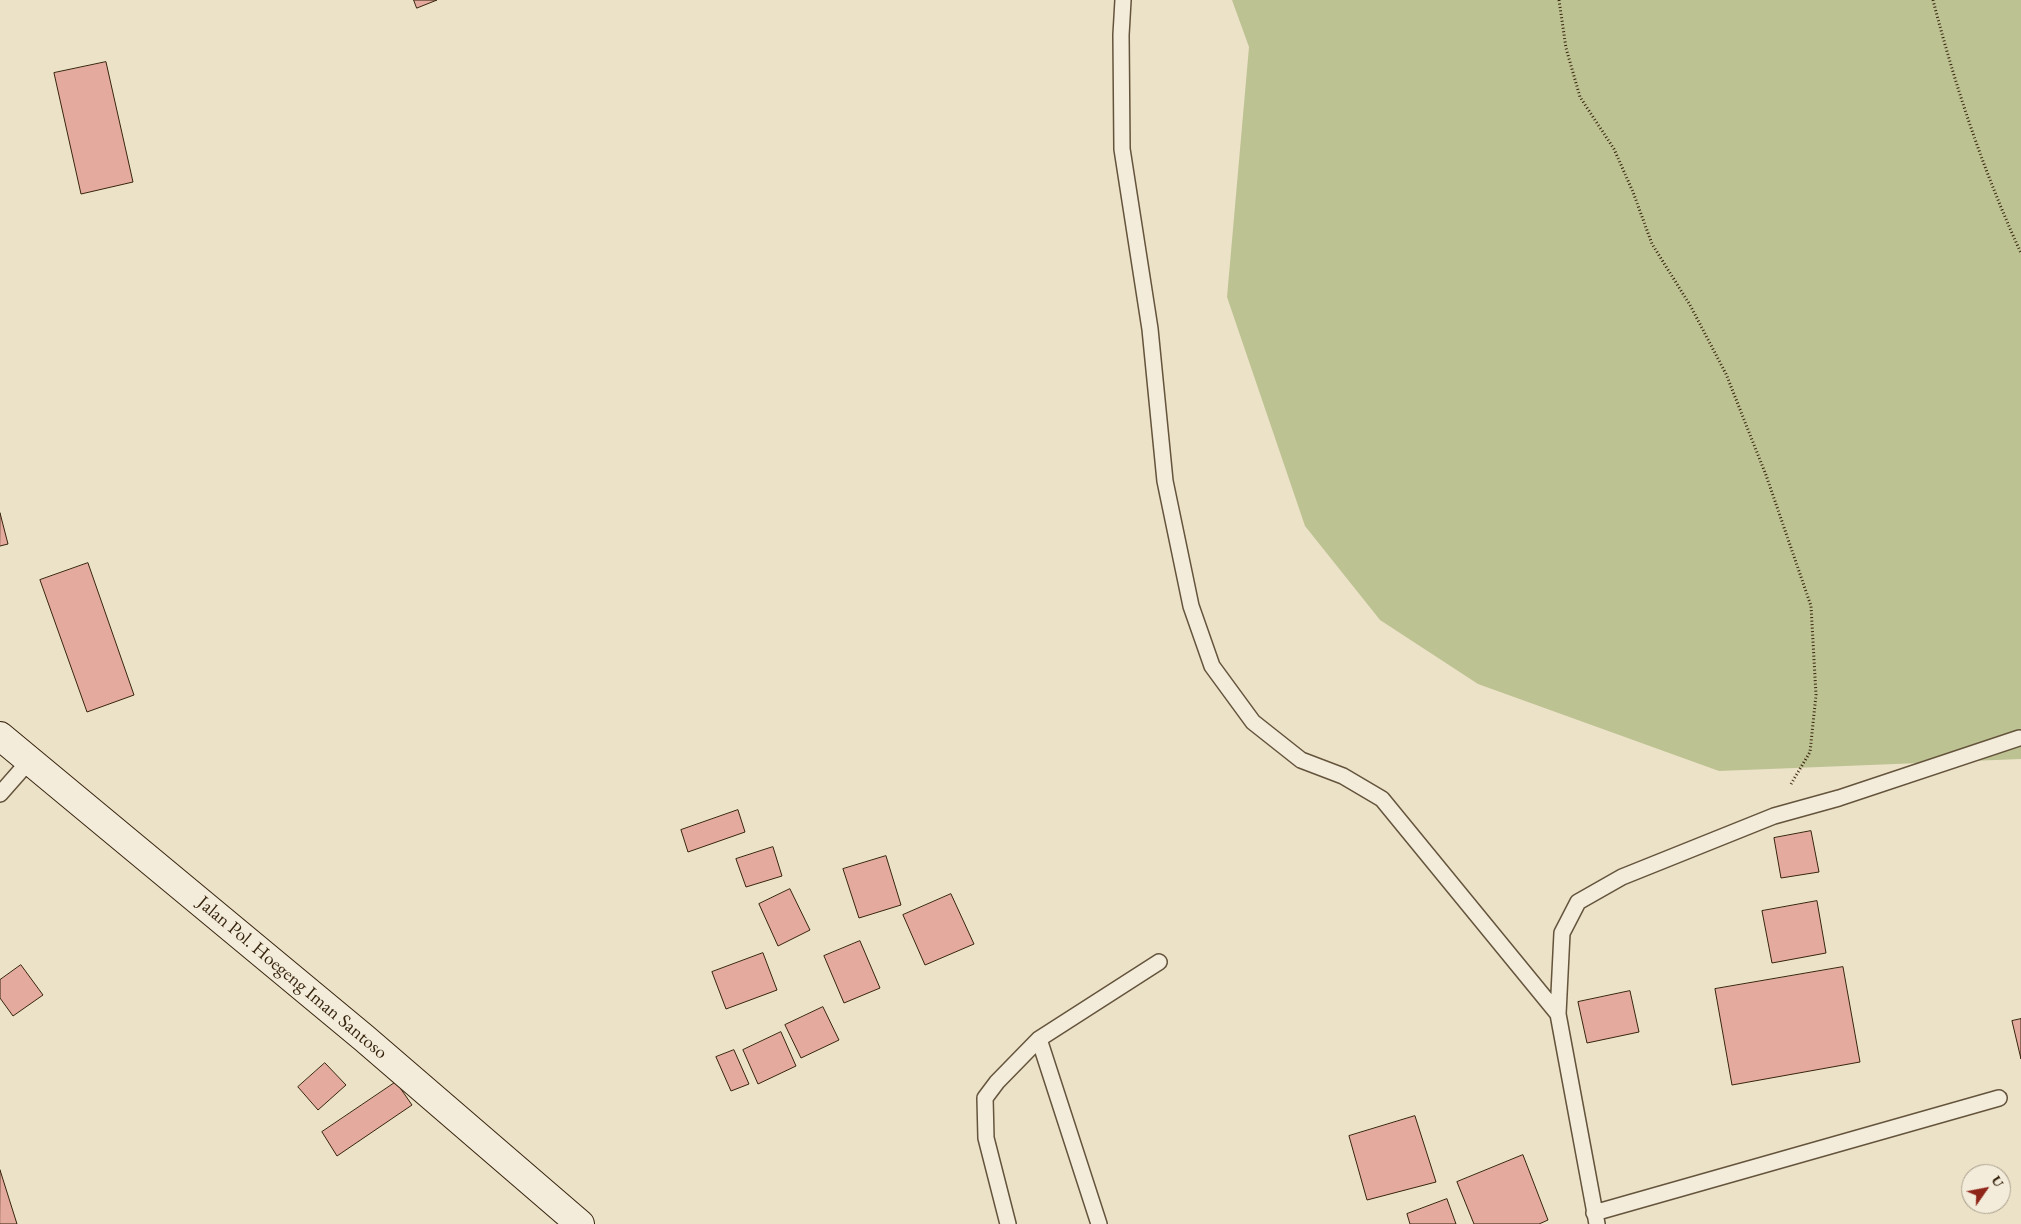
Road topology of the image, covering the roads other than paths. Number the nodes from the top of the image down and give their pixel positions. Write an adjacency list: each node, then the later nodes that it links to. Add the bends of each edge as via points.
1 (1123, 0): 7 (lane, via 1122,149 1150,329 1165,481 1191,606 1212,666 1253,722 1301,760 1343,776 1382,799)
2 (0, 736): 4 (street, Jalan Pol. Hoegeng Iman Santoso)
3 (2019, 738): 7 (lane, via 1839,798 1774,816 1622,876 1578,902 1562,933)
4 (30, 760): 5 (lane); 11 (street, Jalan Pol. Hoegeng Iman Santoso, via 364,1038)
5 (0, 794)
6 (1159, 962): 8 (lane)
7 (1558, 1014): 10 (lane)
8 (1038, 1040): 12 (lane, via 985,1098 986,1138); 13 (lane)
9 (1999, 1098): 10 (lane)
10 (1596, 1219)
11 (580, 1224)
12 (1008, 1224)
13 (1099, 1224)

